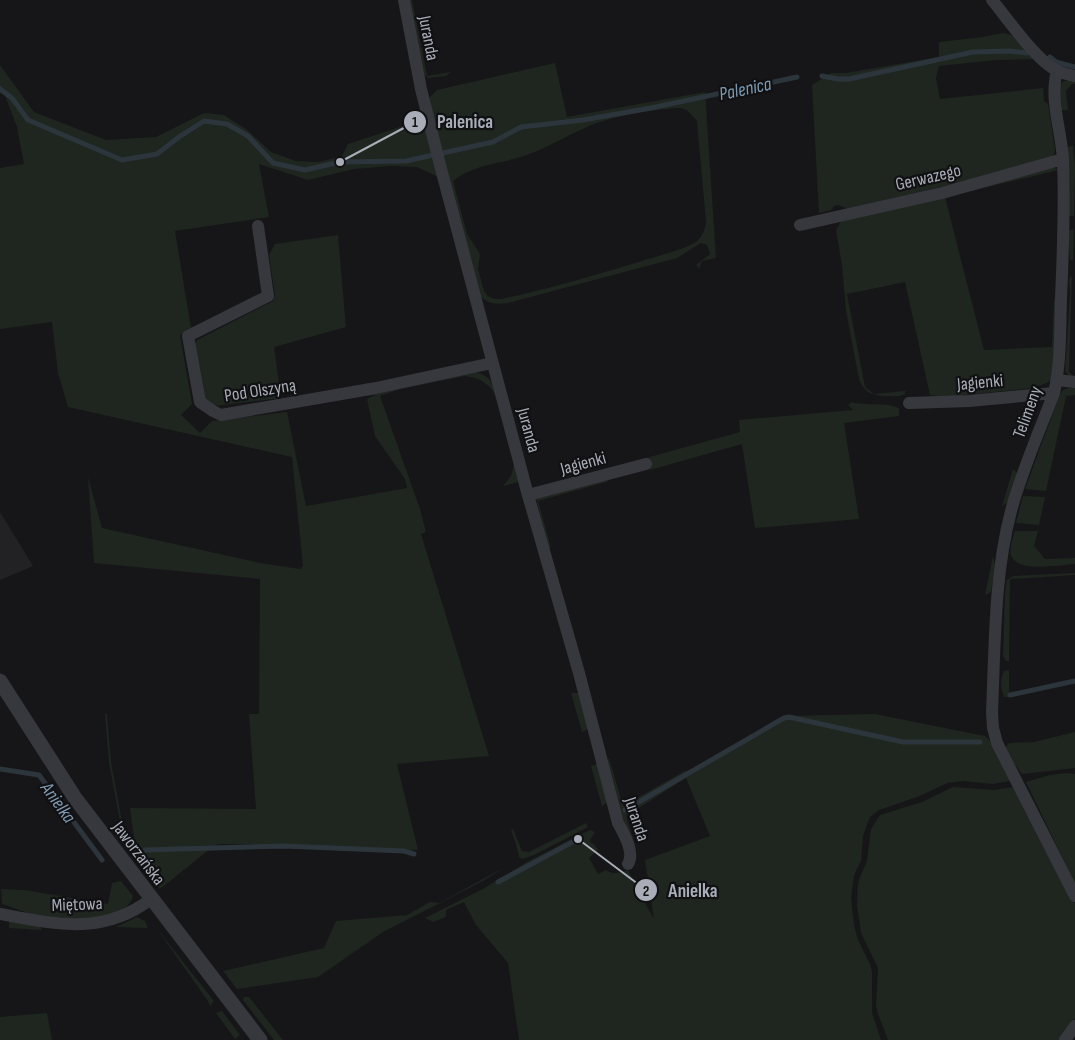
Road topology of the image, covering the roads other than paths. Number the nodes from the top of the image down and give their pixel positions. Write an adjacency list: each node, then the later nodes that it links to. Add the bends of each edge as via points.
1 (404, 0): 8 (street, Juranda, via 421,89)
2 (992, 0): 3 (street, via 1020,36)
3 (1057, 71): 4 (street); 5 (street, Telimeny, via 1054,90)
4 (1075, 76)
5 (1063, 159): 6 (street, Gerwazego, via 942,193); 10 (street, Telimeny, via 1060,347)
6 (800, 225)
7 (258, 226): 8 (street, Pod Olszyną, via 268,296 188,336 200,402 213,412 221,415 376,388)
8 (492, 363): 13 (street, Juranda)
9 (1075, 382): 10 (street, Jagienki)
10 (1055, 386): 11 (street, Jagienki, via 969,400); 16 (street, Telimeny, via 1020,479 999,572 992,712 997,743)
11 (909, 403)
12 (646, 464): 13 (street, Jagienki)
13 (528, 495): 15 (street, Juranda, via 618,823 631,855)
14 (0, 681): 17 (street, Jaworzańska, via 70,791)
15 (628, 864)
16 (1075, 896)
17 (151, 899): 18 (street, Miętowa, via 123,916 103,922 56,924); 20 (street, Jaworzańska)
18 (0, 914)
19 (1075, 1026): 21 (street)
20 (260, 1040)
21 (1065, 1040)

